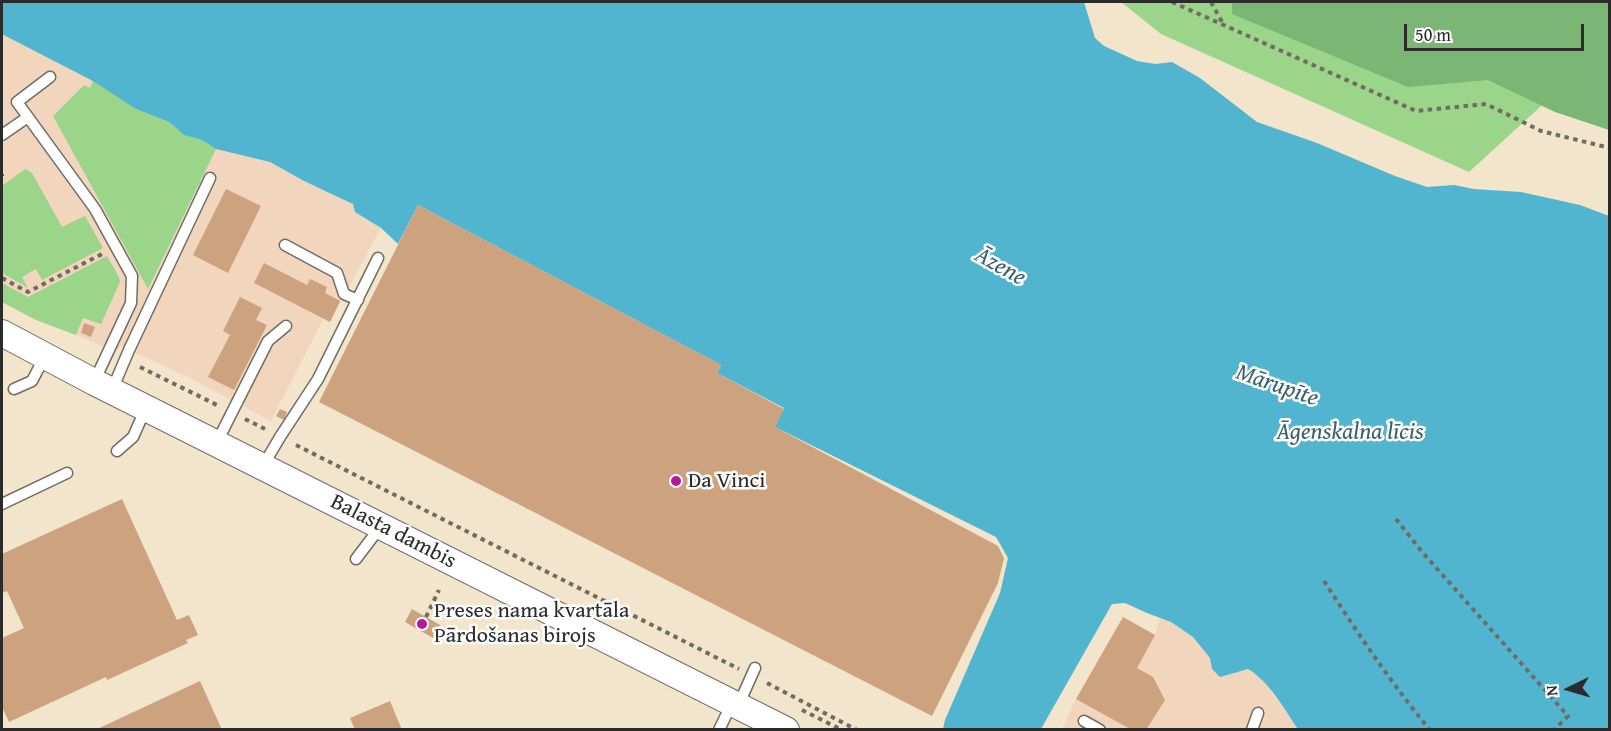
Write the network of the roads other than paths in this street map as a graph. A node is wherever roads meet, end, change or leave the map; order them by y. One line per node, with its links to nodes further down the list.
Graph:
1 (50, 77): 2 (lane)
2 (28, 117): 3 (lane); 11 (lane)
3 (2, 135)
4 (210, 178): 11 (lane)
5 (285, 245): 7 (lane)
6 (378, 258): 7 (lane)
7 (358, 300): 16 (lane)
8 (286, 326): 14 (lane)
9 (2, 333): 10 (street, Balasta dambis)
10 (46, 356): 11 (street, Balasta dambis); 12 (lane)
11 (103, 386): 13 (street, Balasta dambis)
12 (14, 389)
13 (146, 407): 14 (street, Balasta dambis); 15 (lane)
14 (217, 442): 16 (street, Balasta dambis)
15 (117, 451)
16 (263, 466): 19 (street, Balasta dambis)
17 (68, 472): 18 (lane)
18 (2, 504)
19 (382, 526): 20 (lane); 22 (street, Balasta dambis)
20 (356, 559)
21 (753, 672): 22 (lane)
22 (735, 705): 25 (lane); 26 (street, Balasta dambis)
23 (1258, 713): 28 (lane)
24 (1084, 721): 27 (lane)
25 (719, 729)
26 (786, 729)
27 (1100, 729)
28 (1252, 729)

